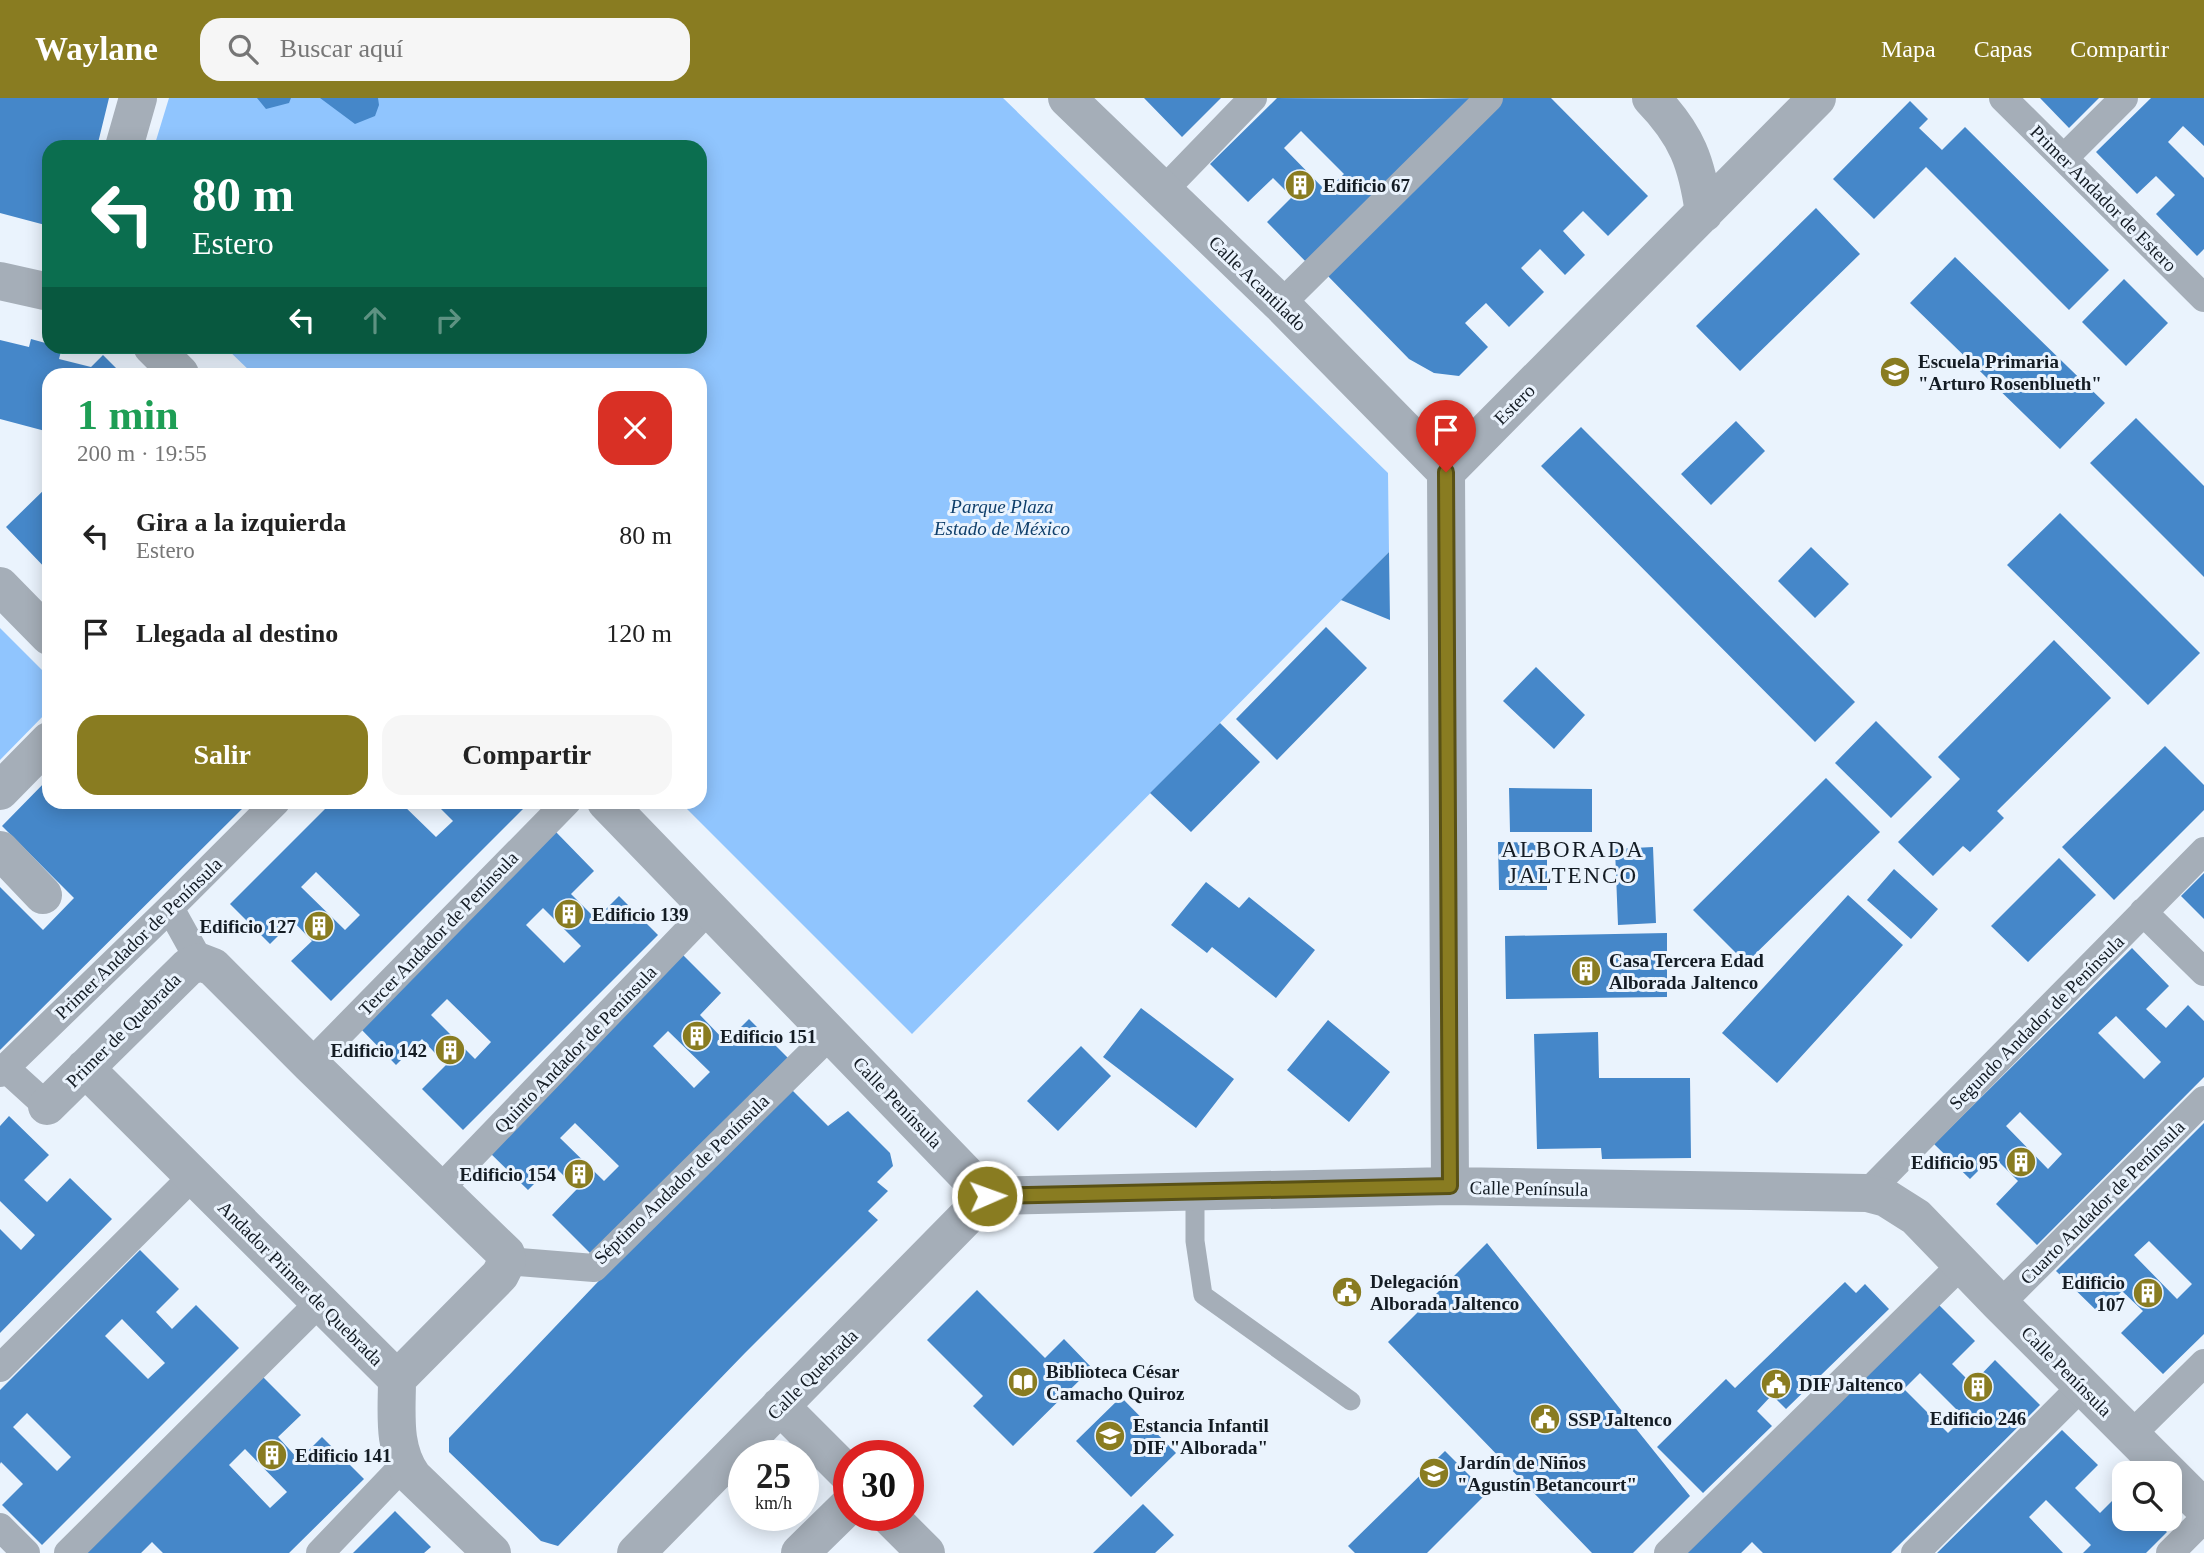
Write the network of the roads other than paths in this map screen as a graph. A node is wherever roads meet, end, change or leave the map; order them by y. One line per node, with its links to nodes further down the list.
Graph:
1 (138, 98): 9 (street)
2 (1067, 98): 11 (street, Calle Acantilado)
3 (1253, 98): 11 (street)
4 (1489, 98): 16 (street)
5 (1817, 98): 12 (street, Estero)
6 (2003, 98): 10 (street, Primer Andador de Estero)
7 (2124, 98): 10 (street)
8 (1662, 101): 12 (street)
9 (126, 140)
10 (2064, 158): 14 (street, Primer Andador de Estero)
11 (1163, 191): 16 (street, Calle Acantilado)
12 (1704, 213): 19 (street, Estero)
13 (0, 281): 15 (street)
14 (2200, 287)
15 (42, 290)
16 (1281, 304): 19 (street, Calle Acantilado)
17 (160, 354): 18 (street)
18 (174, 368)
19 (1446, 472): 42 (street)
20 (0, 586): 21 (street)
21 (42, 629)
22 (42, 748): 23 (street)
23 (0, 791)
24 (269, 809): 30 (street, Primer Andador de Península)
25 (560, 809): 36 (street, Tercer Andador de Península)
26 (613, 809): 31 (street, Calle Península)
27 (0, 850): 29 (street)
28 (2204, 851): 32 (street, Segundo Andador de Península)
29 (43, 895)
30 (170, 908): 33 (street, Primer de Quebrada); 38 (street, Primer Andador de Península)
31 (710, 908): 35 (street, Calle Península); 43 (street, Quinto Andador de Península)
32 (2143, 912): 34 (street); 45 (street, Segundo Andador de Península)
33 (200, 962): 36 (street); 37 (street, Primer de Quebrada)
34 (2204, 972)
35 (832, 1033): 46 (street, Calle Península); 47 (street, Séptimo Andador de Península)
36 (310, 1064): 43 (street)
37 (85, 1068): 40 (street, Primer de Quebrada); 41 (street, Andador Primer de Quebrada)
38 (3, 1070): 40 (street, Primer de Quebrada)
39 (2204, 1100): 50 (street, Cuarto Andador de Península)
40 (47, 1106)
41 (194, 1175): 49 (street, Andador Primer de Quebrada); 52 (street)
42 (1450, 1186): 44 (street, Calle Península); 45 (street, Calle Península)
43 (439, 1190): 47 (street)
44 (1195, 1190): 46 (street, Calle Península); 55 (lane)
45 (1867, 1193): 48 (street, Calle Península)
46 (987, 1196): 56 (street, Calle Quebrada)
47 (507, 1261): 53 (street)
48 (1962, 1264): 50 (street, Calle Península); 72 (street)
49 (321, 1301): 53 (street, Andador Primer de Quebrada); 67 (street)
50 (2000, 1304): 54 (street, Calle Península)
51 (2204, 1363): 57 (street)
52 (0, 1368)
53 (397, 1379): 59 (street, Andador Primer de Quebrada)
54 (2082, 1386): 57 (street, Calle Península); 73 (street)
55 (1351, 1401)
56 (780, 1406): 58 (street); 65 (street, Calle Quebrada)
57 (2131, 1435): 60 (street, Calle Península)
58 (833, 1459)
59 (404, 1465): 68 (street); 69 (street)
60 (2204, 1508)
61 (2204, 1519): 74 (street)
62 (833, 1521): 70 (street)
63 (0, 1527): 66 (street)
64 (904, 1531): 71 (street)
65 (651, 1548)
66 (26, 1553)
67 (68, 1553)
68 (320, 1553)
69 (492, 1553)
70 (800, 1553)
71 (926, 1553)
72 (1668, 1553)
73 (1915, 1553)
74 (2170, 1553)

